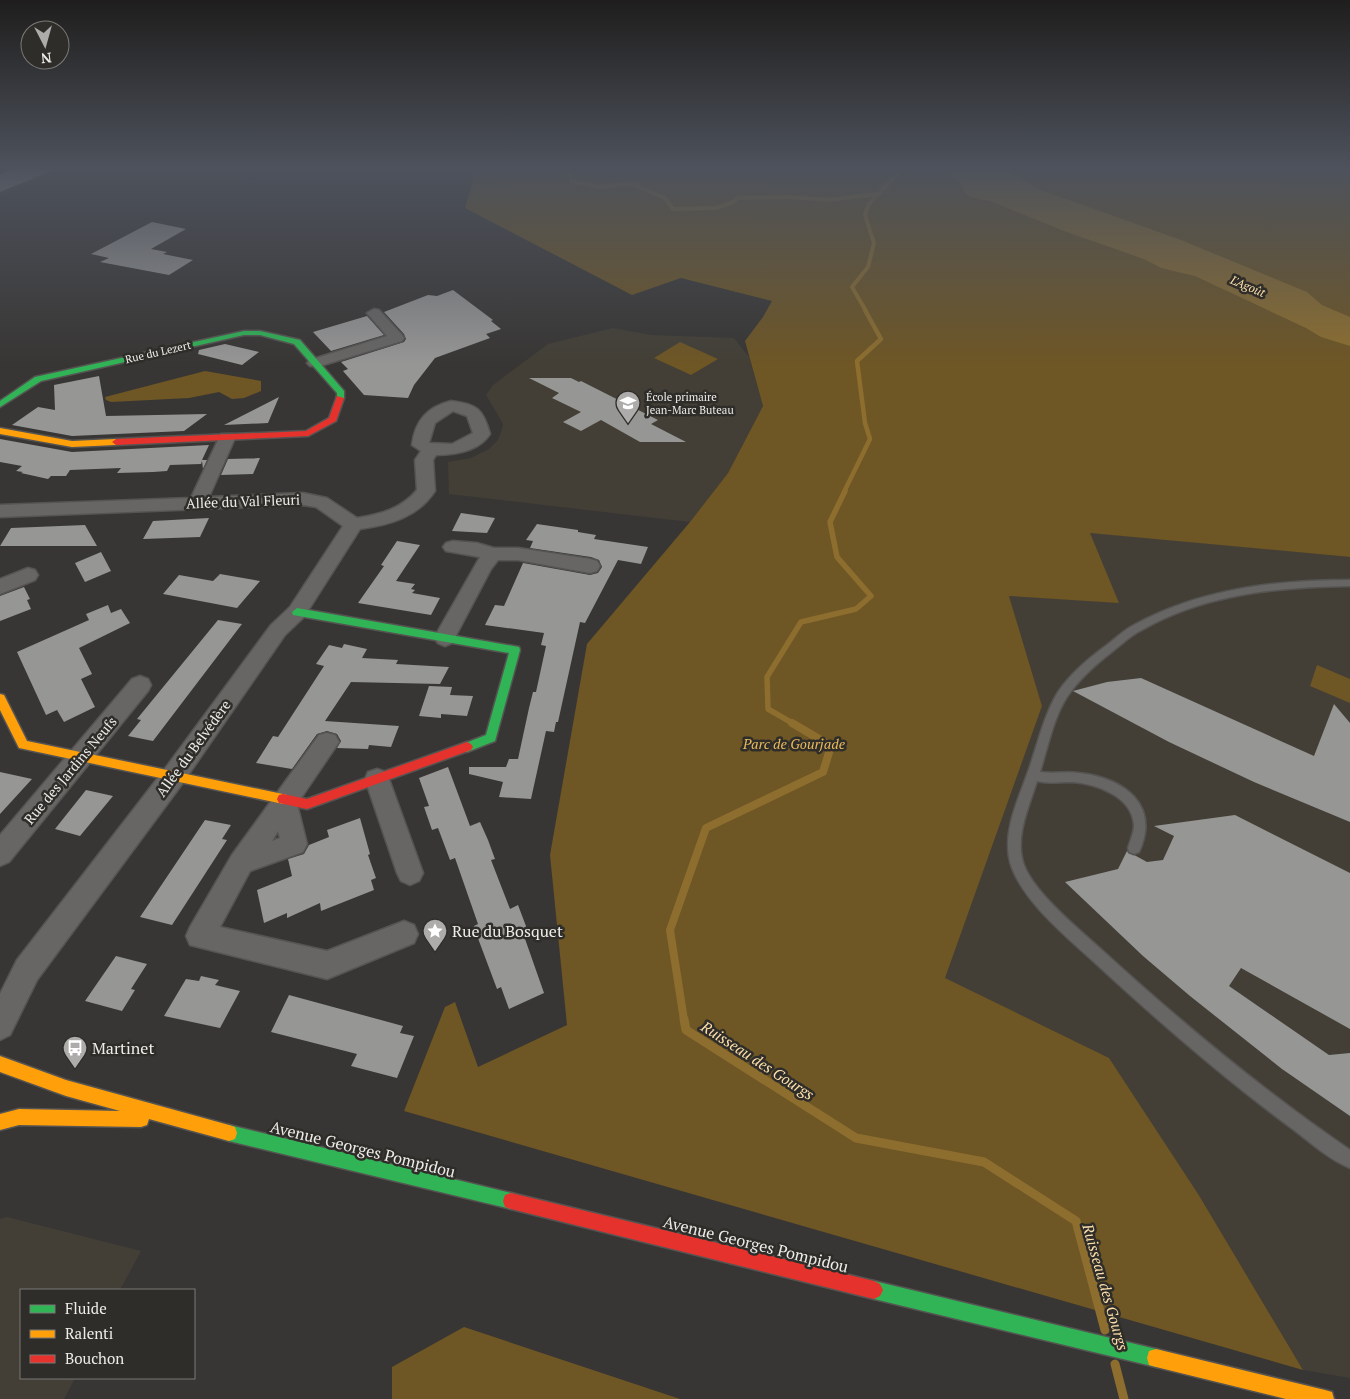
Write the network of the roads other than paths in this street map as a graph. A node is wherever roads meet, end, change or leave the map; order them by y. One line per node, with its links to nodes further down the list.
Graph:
1 (374, 313): 2 (street)
2 (316, 363): 3 (street, Rue du Lezert); 5 (street, Rue du Lezert)
3 (0, 405)
4 (0, 430): 5 (street, Rue du Lezert)
5 (227, 438): 7 (street)
6 (430, 450): 9 (street)
7 (198, 502): 8 (street, Allée du Val Fleuri); 9 (street, Allée du Val Fleuri)
8 (0, 511)
9 (354, 524): 16 (street, Allée du Belvédère)
10 (453, 547): 11 (street)
11 (493, 554): 12 (street); 17 (street)
12 (590, 566)
13 (28, 575): 15 (street)
14 (1350, 583): 22 (lane)
15 (0, 587)
16 (297, 612): 17 (street); 23 (street, Allée du Belvédère)
17 (445, 638): 24 (street)
18 (140, 685): 21 (street, Rue des Jardins Neufs)
19 (0, 698): 21 (street)
20 (327, 742): 25 (street)
21 (81, 758): 23 (street); 27 (street, Rue des Jardins Neufs)
22 (1034, 774): 26 (lane); 36 (lane)
23 (173, 777): 25 (street); 30 (street, Allée du Belvédère)
24 (377, 779): 25 (street); 28 (street)
25 (284, 801): 29 (street)
26 (1134, 848)
27 (0, 854)
28 (410, 873)
29 (404, 934)
30 (26, 970): 31 (street, Allée du Belvédère); 32 (street, Allée du Belvédère)
31 (0, 992)
32 (0, 1025)
33 (0, 1064): 34 (street, Avenue Georges Pompidou)
34 (180, 1121): 35 (street, Avenue Georges Pompidou); 37 (street, Avenue Georges Pompidou)
35 (0, 1122)
36 (1350, 1160)
37 (1325, 1399)

